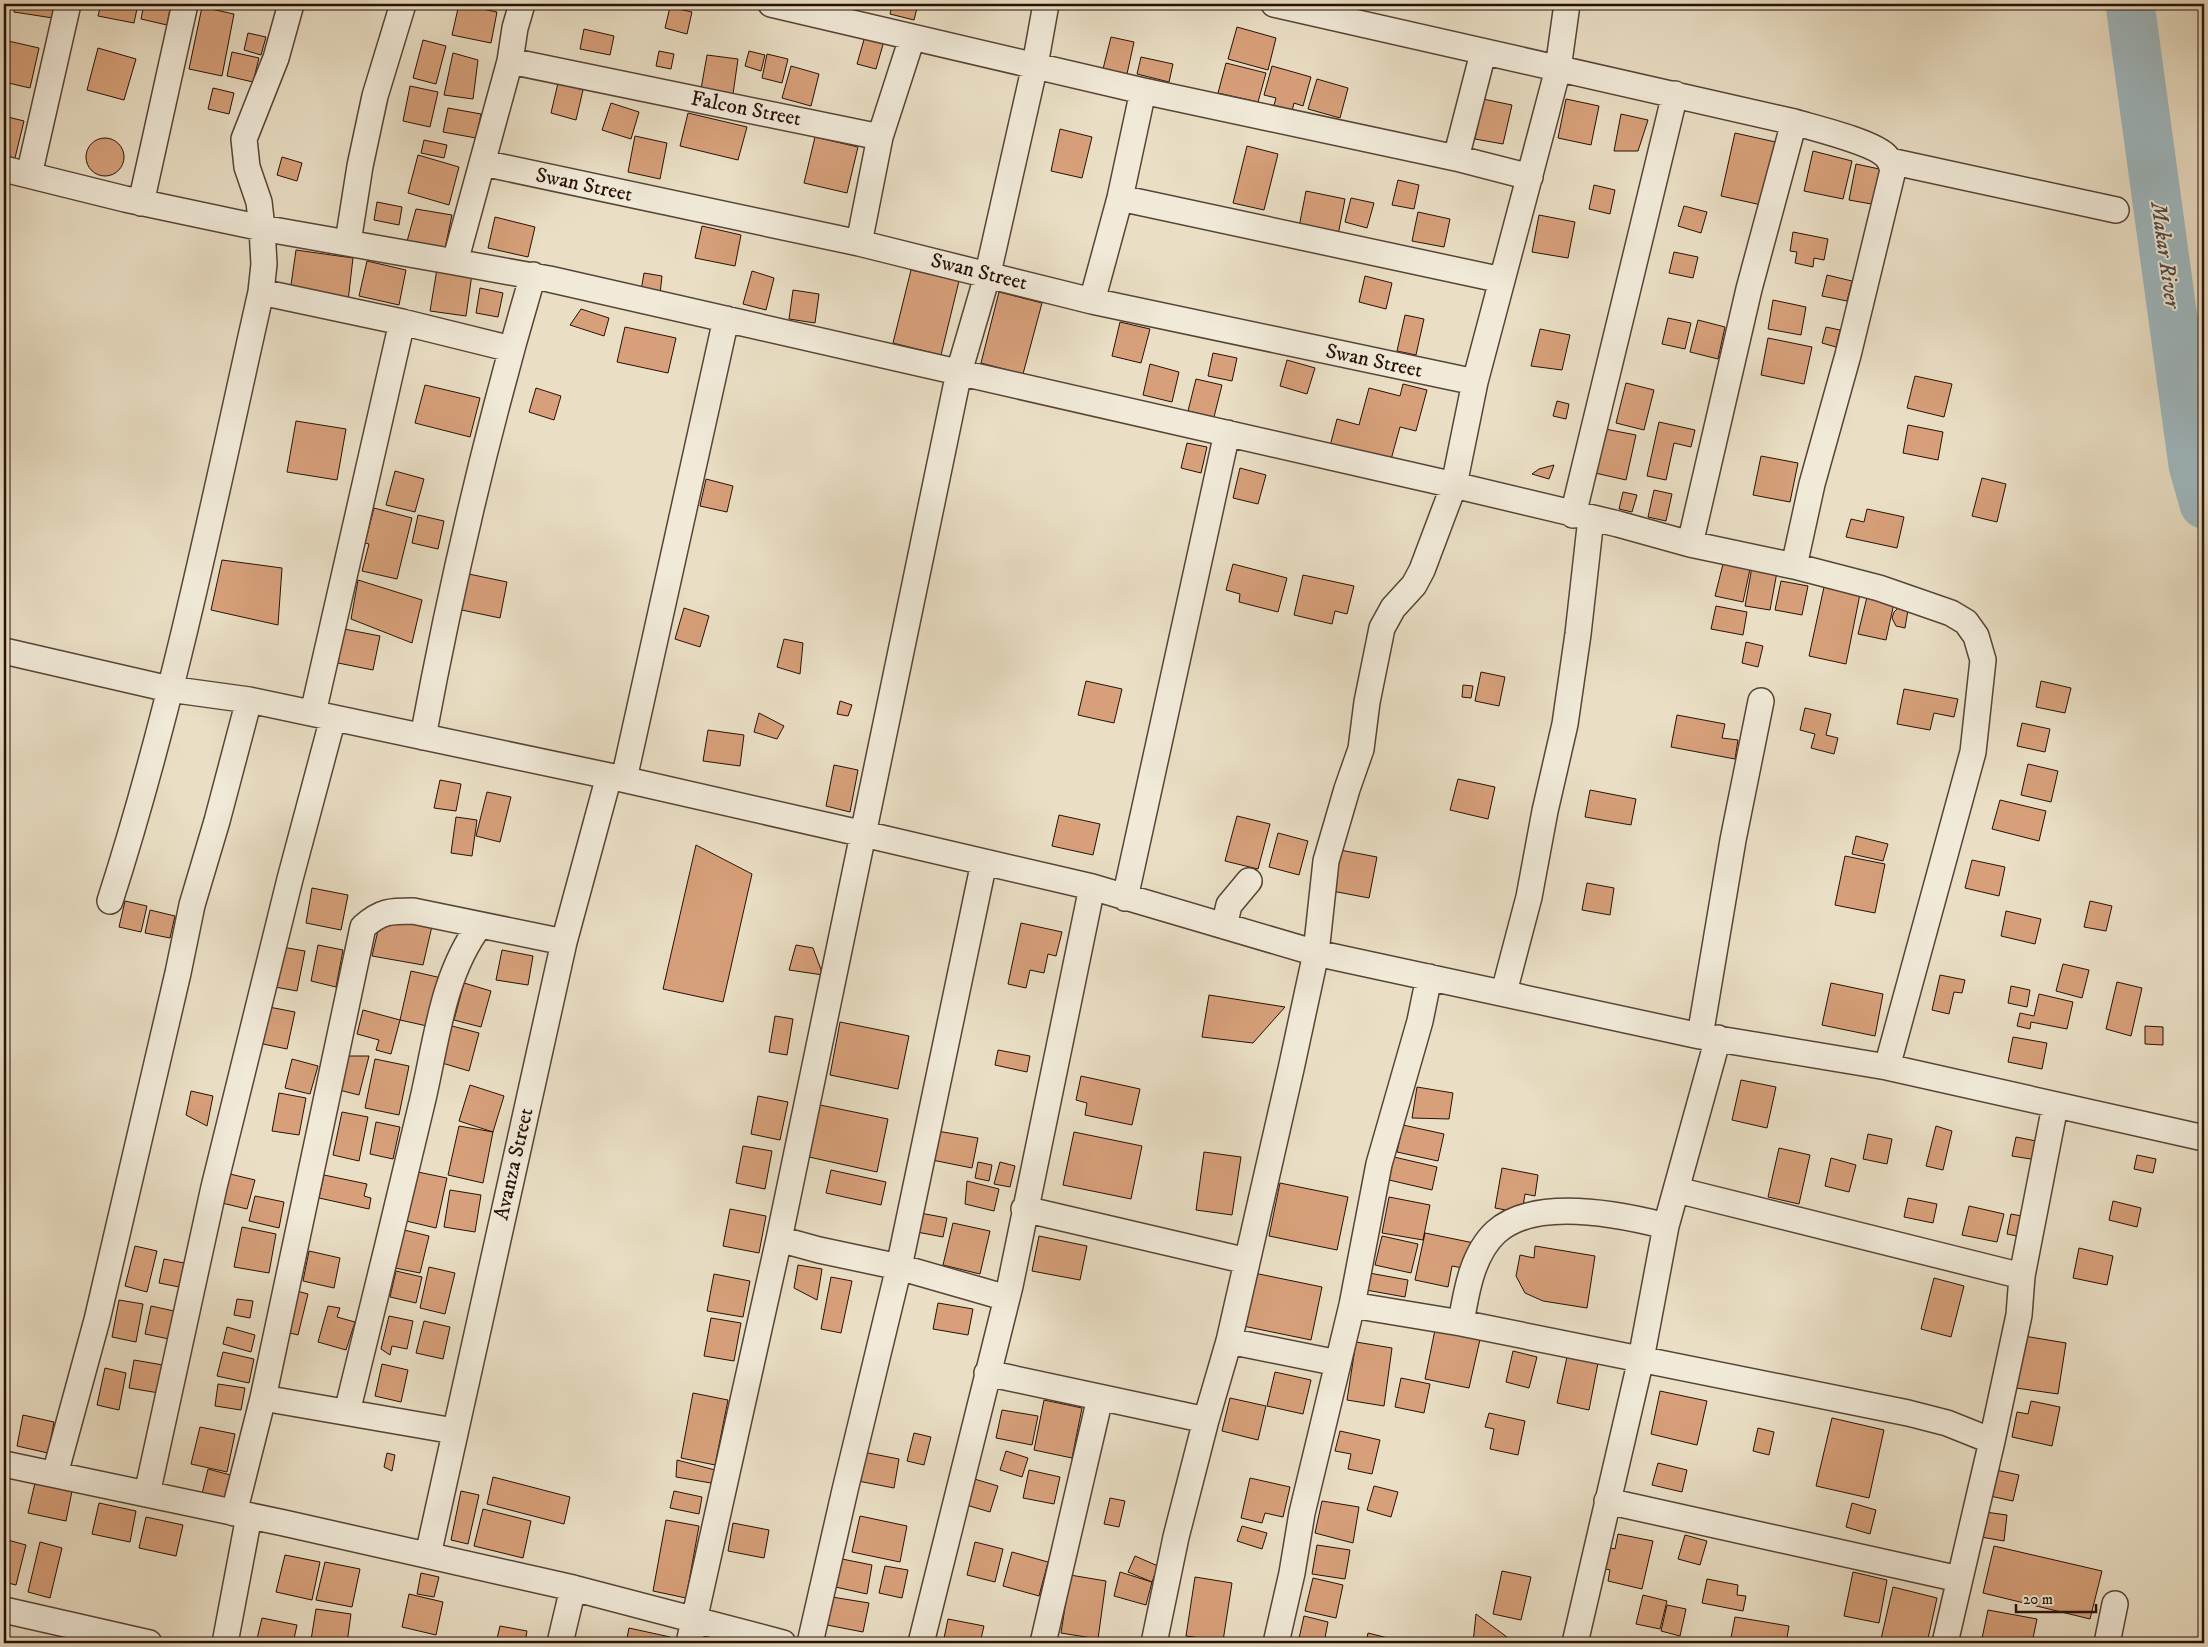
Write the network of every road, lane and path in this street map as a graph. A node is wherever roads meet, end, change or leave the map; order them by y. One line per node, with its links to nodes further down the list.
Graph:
1 (68, 4): 23 (street)
2 (185, 4): 26 (street)
3 (291, 4): 28 (street)
4 (403, 4): 29 (street)
5 (522, 4): 12 (street)
6 (771, 4): 10 (street)
7 (1046, 4): 13 (street)
8 (1274, 4): 11 (street)
9 (1567, 4): 14 (street)
10 (912, 38): 13 (street); 18 (street)
11 (1483, 53): 14 (street); 19 (street)
12 (510, 61): 18 (street, Falcon Street); 21 (street)
13 (1034, 65): 15 (street); 32 (street)
14 (1558, 70): 16 (street); 24 (street)
15 (1143, 91): 19 (street); 25 (street)
16 (1675, 94): 17 (street); 44 (street)
17 (1794, 122): 20 (street); 45 (street)
18 (880, 137): 30 (street)
19 (1456, 158): 24 (street)
20 (1890, 161): 27 (street); 46 (street)
21 (483, 164): 30 (street, Swan Street); 31 (street)
22 (4, 169): 23 (street)
23 (29, 175): 26 (street)
24 (1530, 178): 34 (street)
25 (1120, 198): 34 (street); 36 (street)
26 (142, 202): 28 (street)
27 (2116, 210)
28 (262, 228): 29 (street); 35 (street)
29 (348, 242): 31 (street)
30 (859, 243): 32 (street, Swan Street)
31 (455, 262): 33 (street)
32 (988, 273): 36 (street, Swan Street); 40 (street)
33 (533, 275): 37 (street); 39 (street)
34 (1502, 280): 41 (street)
35 (261, 292): 38 (street); 48 (street)
36 (1092, 301): 41 (street, Swan Street)
37 (726, 319): 40 (street); 53 (street, Avanza Street)
38 (402, 322): 39 (street); 51 (street)
39 (511, 349): 52 (street)
40 (958, 372): 42 (street); 54 (street)
41 (1475, 382): 43 (street)
42 (1227, 433): 43 (street); 58 (street)
43 (1454, 485): 44 (street); 63 (street)
44 (1582, 516): 45 (street); 65 (street)
45 (1690, 544): 46 (street)
46 (1794, 566): 67 (street)
47 (4, 651): 48 (street)
48 (169, 689): 49 (street); 59 (street)
49 (248, 700): 51 (street); 91 (street)
50 (1761, 701): 66 (street)
51 (323, 716): 52 (street); 92 (street)
52 (423, 737): 53 (street)
53 (617, 778): 54 (street); 62 (street, Avanza Street)
54 (864, 834): 55 (street); 73 (street)
55 (984, 862): 57 (street); 75 (street)
56 (1249, 881): 61 (street)
57 (1092, 887): 58 (street); 71 (street)
58 (1125, 898): 61 (street)
59 (110, 901)
60 (480, 925): 62 (street); 84 (street); 86 (street)
61 (1224, 926): 63 (street)
62 (564, 942): 88 (street, Avanza Street)
63 (1316, 953): 64 (street); 74 (street)
64 (1429, 977): 65 (street); 78 (street)
65 (1504, 992): 66 (street)
66 (1709, 1037): 67 (street); 70 (street)
67 (1887, 1067): 68 (street)
68 (2055, 1106): 69 (street); 76 (street)
69 (2204, 1138)
70 (1677, 1190): 72 (street); 76 (street)
71 (1024, 1209): 74 (street); 77 (street)
72 (1666, 1226): 79 (street); 81 (street)
73 (779, 1239): 75 (street); 100 (street)
74 (1247, 1261): 80 (street)
75 (899, 1268): 77 (street); 106 (street)
76 (2022, 1276): 89 (street)
77 (1007, 1298): 83 (street)
78 (1352, 1305): 79 (street); 82 (street)
79 (1461, 1323): 81 (street)
80 (1229, 1341): 82 (street); 87 (street)
81 (1641, 1359): 89 (street); 93 (street)
82 (1338, 1363): 110 (street)
83 (988, 1374): 85 (street); 107 (street)
84 (263, 1398): 86 (street); 94 (street)
85 (1100, 1398): 87 (street); 108 (street)
86 (347, 1412): 88 (street)
87 (1206, 1420): 109 (street)
88 (454, 1431): 95 (street, Avanza Street)
89 (1992, 1441): 96 (street)
90 (4, 1464): 91 (street)
91 (56, 1474): 92 (street)
92 (147, 1494): 94 (street)
93 (1607, 1501): 96 (street); 111 (street)
94 (242, 1514): 95 (street); 103 (street)
95 (428, 1555): 97 (street)
96 (1959, 1579): 112 (street)
97 (573, 1588): 100 (street); 104 (street)
98 (2115, 1604): 113 (street)
99 (4, 1610): 101 (street)
100 (692, 1632): 105 (street)
101 (87, 1636): 102 (street)
102 (149, 1643)
103 (225, 1643)
104 (560, 1643)
105 (783, 1643)
106 (810, 1643)
107 (921, 1643)
108 (1043, 1643)
109 (1154, 1643)
110 (1276, 1643)
111 (1576, 1643)
112 (1945, 1643)
113 (2107, 1643)

